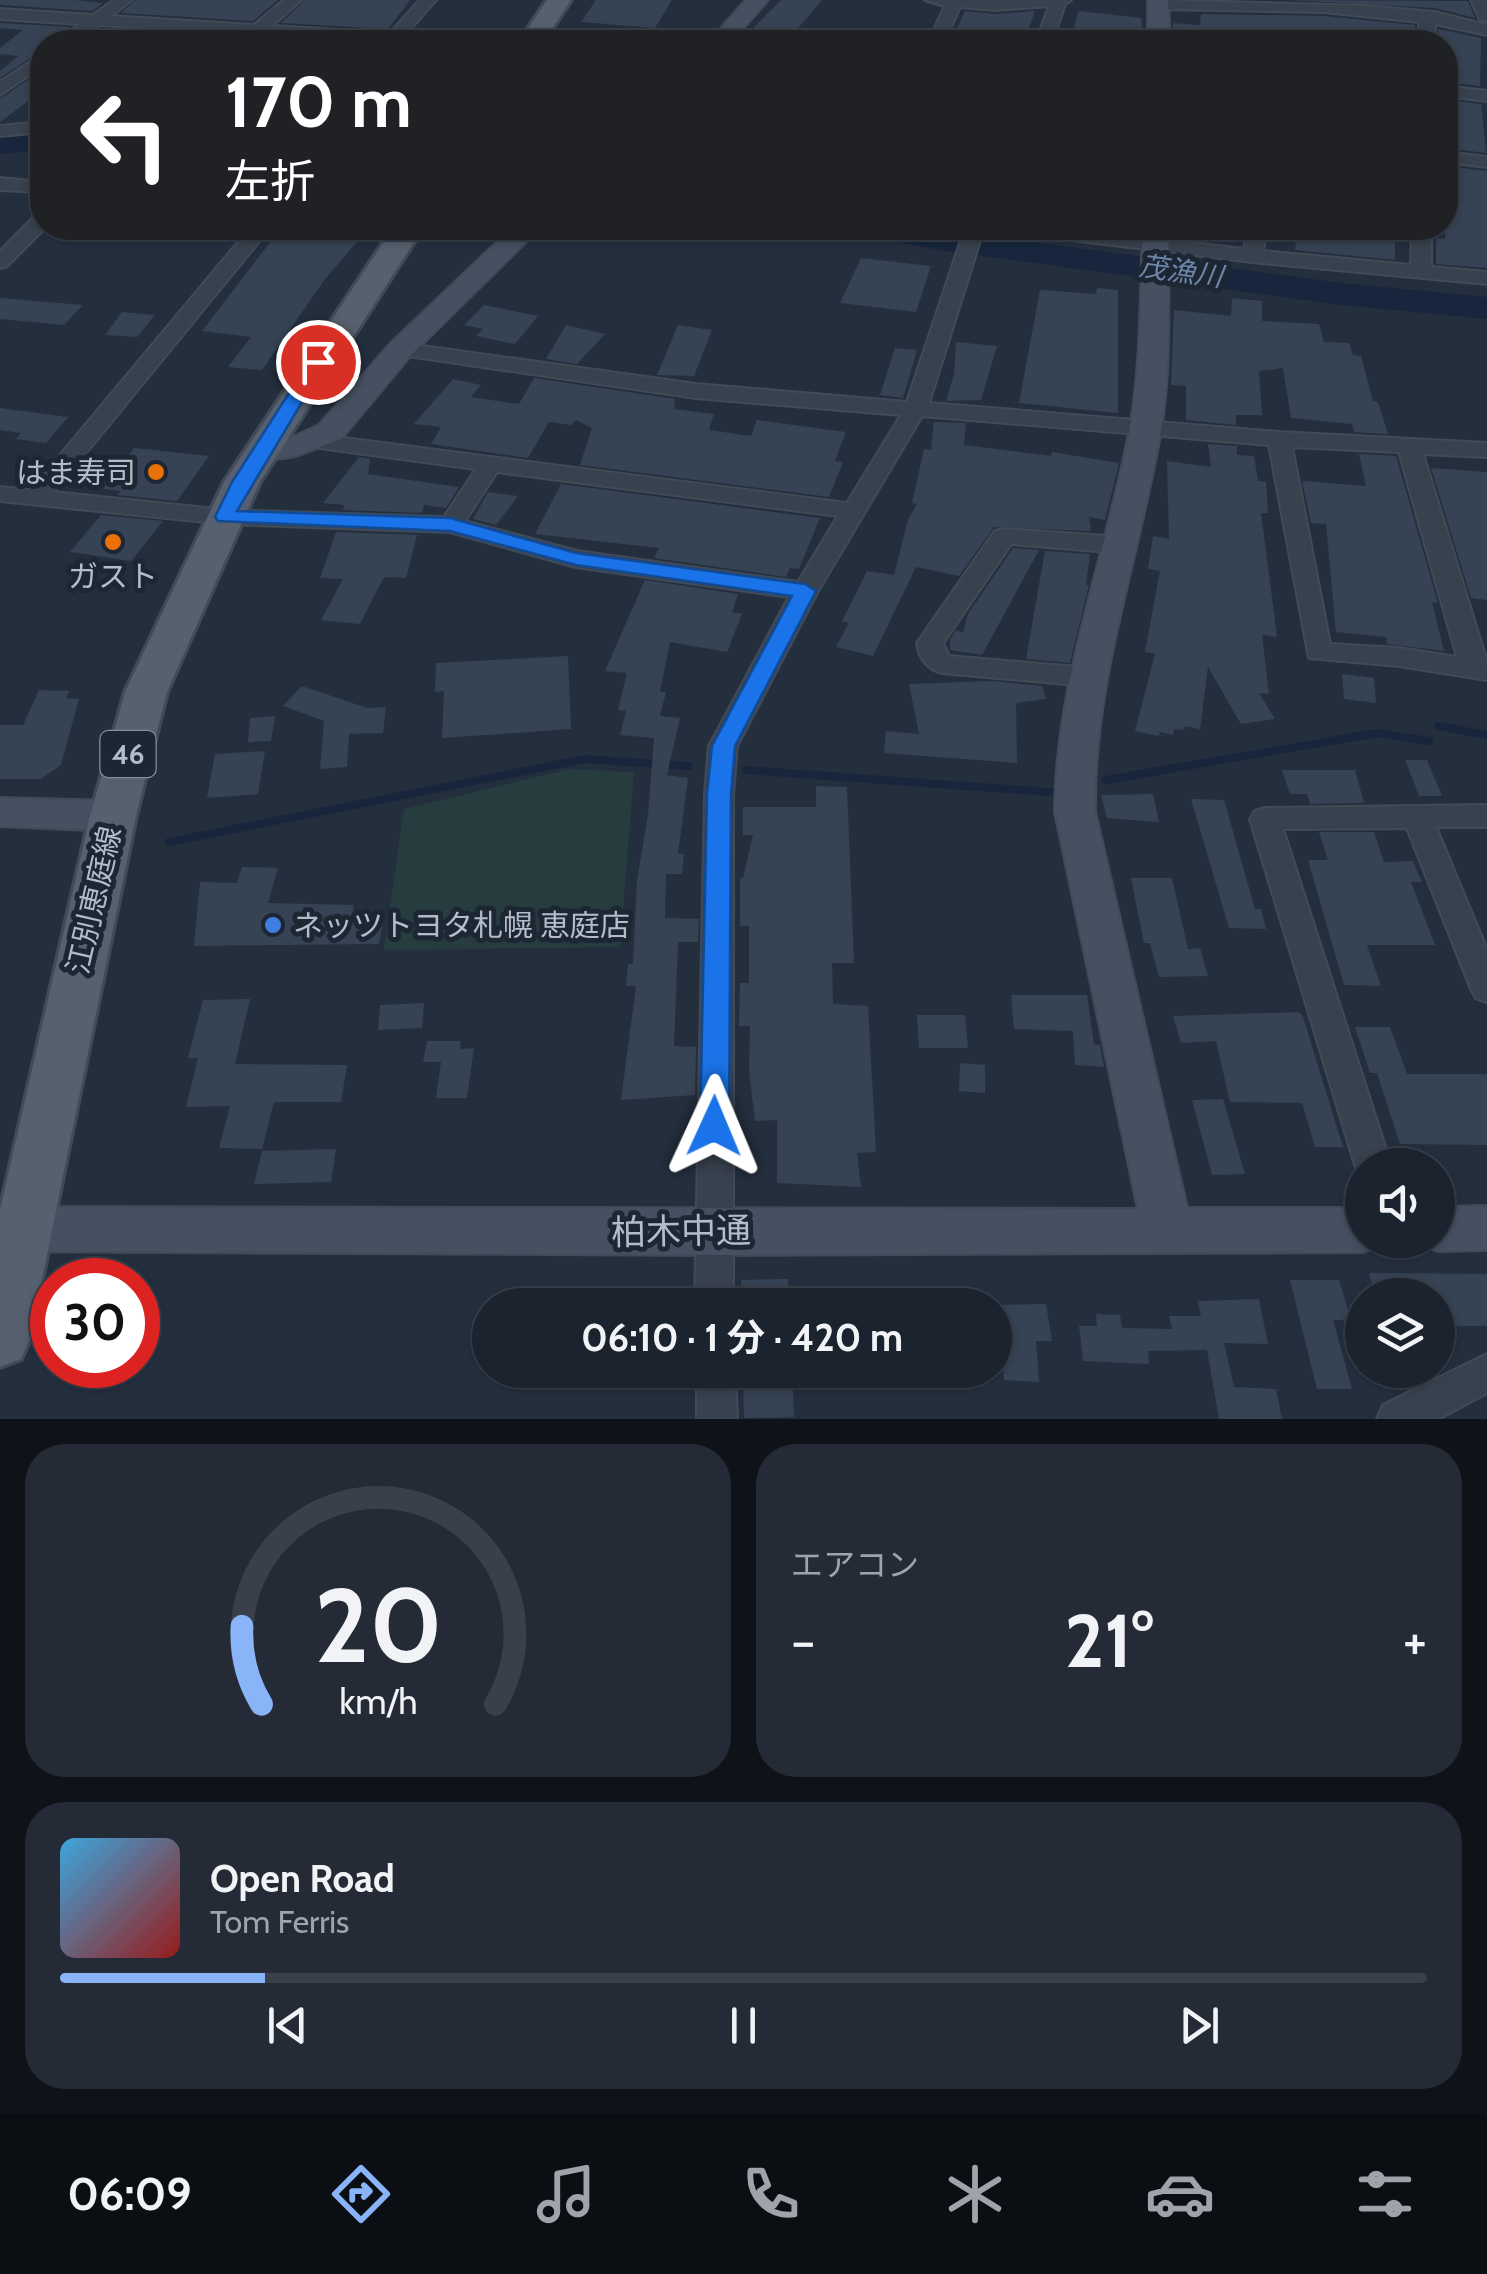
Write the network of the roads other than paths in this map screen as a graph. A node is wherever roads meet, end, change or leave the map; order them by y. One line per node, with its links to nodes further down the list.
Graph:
1 (124, 0): 15 (street)
2 (293, 0): 17 (street)
3 (428, 0): 18 (street)
4 (546, 0): 5 (street)
5 (559, 0): 19 (main road)
6 (758, 0): 20 (street)
7 (933, 0): 10 (street)
8 (1061, 0): 10 (street); 22 (street)
9 (1479, 0): 13 (street)
10 (954, 1): 21 (street)
11 (1158, 2): 14 (street); 23 (street)
12 (0, 14): 15 (street)
13 (1487, 17): 14 (street)
14 (1443, 19): 24 (street); 25 (street)
15 (98, 20): 16 (street); 17 (street)
16 (83, 30)
17 (258, 30)
18 (402, 30)
19 (539, 30)
20 (731, 30)
21 (941, 30)
22 (1049, 30)
23 (1159, 30)
24 (1427, 30)
25 (1487, 30)
26 (30, 68): 28 (street)
27 (0, 73): 28 (street)
28 (21, 74): 29 (street); 30 (street)
29 (30, 75)
30 (0, 90)
31 (1458, 93): 32 (street)
32 (1487, 96)
33 (30, 128): 34 (street)
34 (0, 131)
35 (1458, 159): 36 (street)
36 (1487, 162)
37 (0, 184): 38 (street)
38 (30, 186)
39 (30, 232): 49 (street)
40 (250, 240): 62 (street)
41 (400, 240): 59 (main road, 江別恵庭線 / 46)
42 (515, 240): 52 (street)
43 (971, 240): 53 (street)
44 (1088, 240): 47 (street)
45 (1255, 240): 48 (street)
46 (1421, 240): 50 (street)
47 (1155, 252): 48 (street); 54 (street)
48 (1252, 256): 50 (street)
49 (0, 262)
50 (1420, 272): 51 (street)
51 (1487, 278)
52 (401, 350): 53 (street); 56 (street)
53 (916, 408): 54 (street); 63 (street)
54 (1146, 428): 55 (street); 66 (street)
55 (1279, 439): 57 (street); 68 (street)
56 (313, 441): 59 (street); 60 (street)
57 (1410, 449): 58 (street); 68 (street)
58 (1487, 450)
59 (262, 452): 64 (main road, 江別恵庭線 / 46)
60 (490, 465): 63 (street); 65 (street)
61 (0, 494): 62 (street)
62 (38, 498): 64 (street)
63 (856, 511): 67 (street)
64 (225, 517): 65 (street); 71 (main road, 江別恵庭線 / 46)
65 (450, 524): 67 (street)
66 (1120, 545): 69 (street); 69 (street)
67 (805, 591): 81 (street)
68 (1481, 670)
69 (1089, 677): 79 (street)
70 (0, 812): 71 (street)
71 (113, 816): 77 (main road, 江別恵庭線 / 46)
72 (1487, 816): 73 (street)
73 (1417, 817): 74 (street); 75 (street)
74 (1487, 989)
75 (1368, 1148)
76 (1487, 1228): 78 (street)
77 (11, 1229): 81 (street, 柏木中通); 83 (main road, 江別恵庭線 / 46)
78 (1455, 1229)
79 (1166, 1230): 80 (street, 柏木中通); 81 (street, 柏木中通)
80 (1345, 1230)
81 (713, 1233): 82 (street)
82 (714, 1288)
83 (0, 1339)
84 (1487, 1373): 86 (street)
85 (716, 1388): 87 (street)
86 (1402, 1418)
87 (717, 1419)

